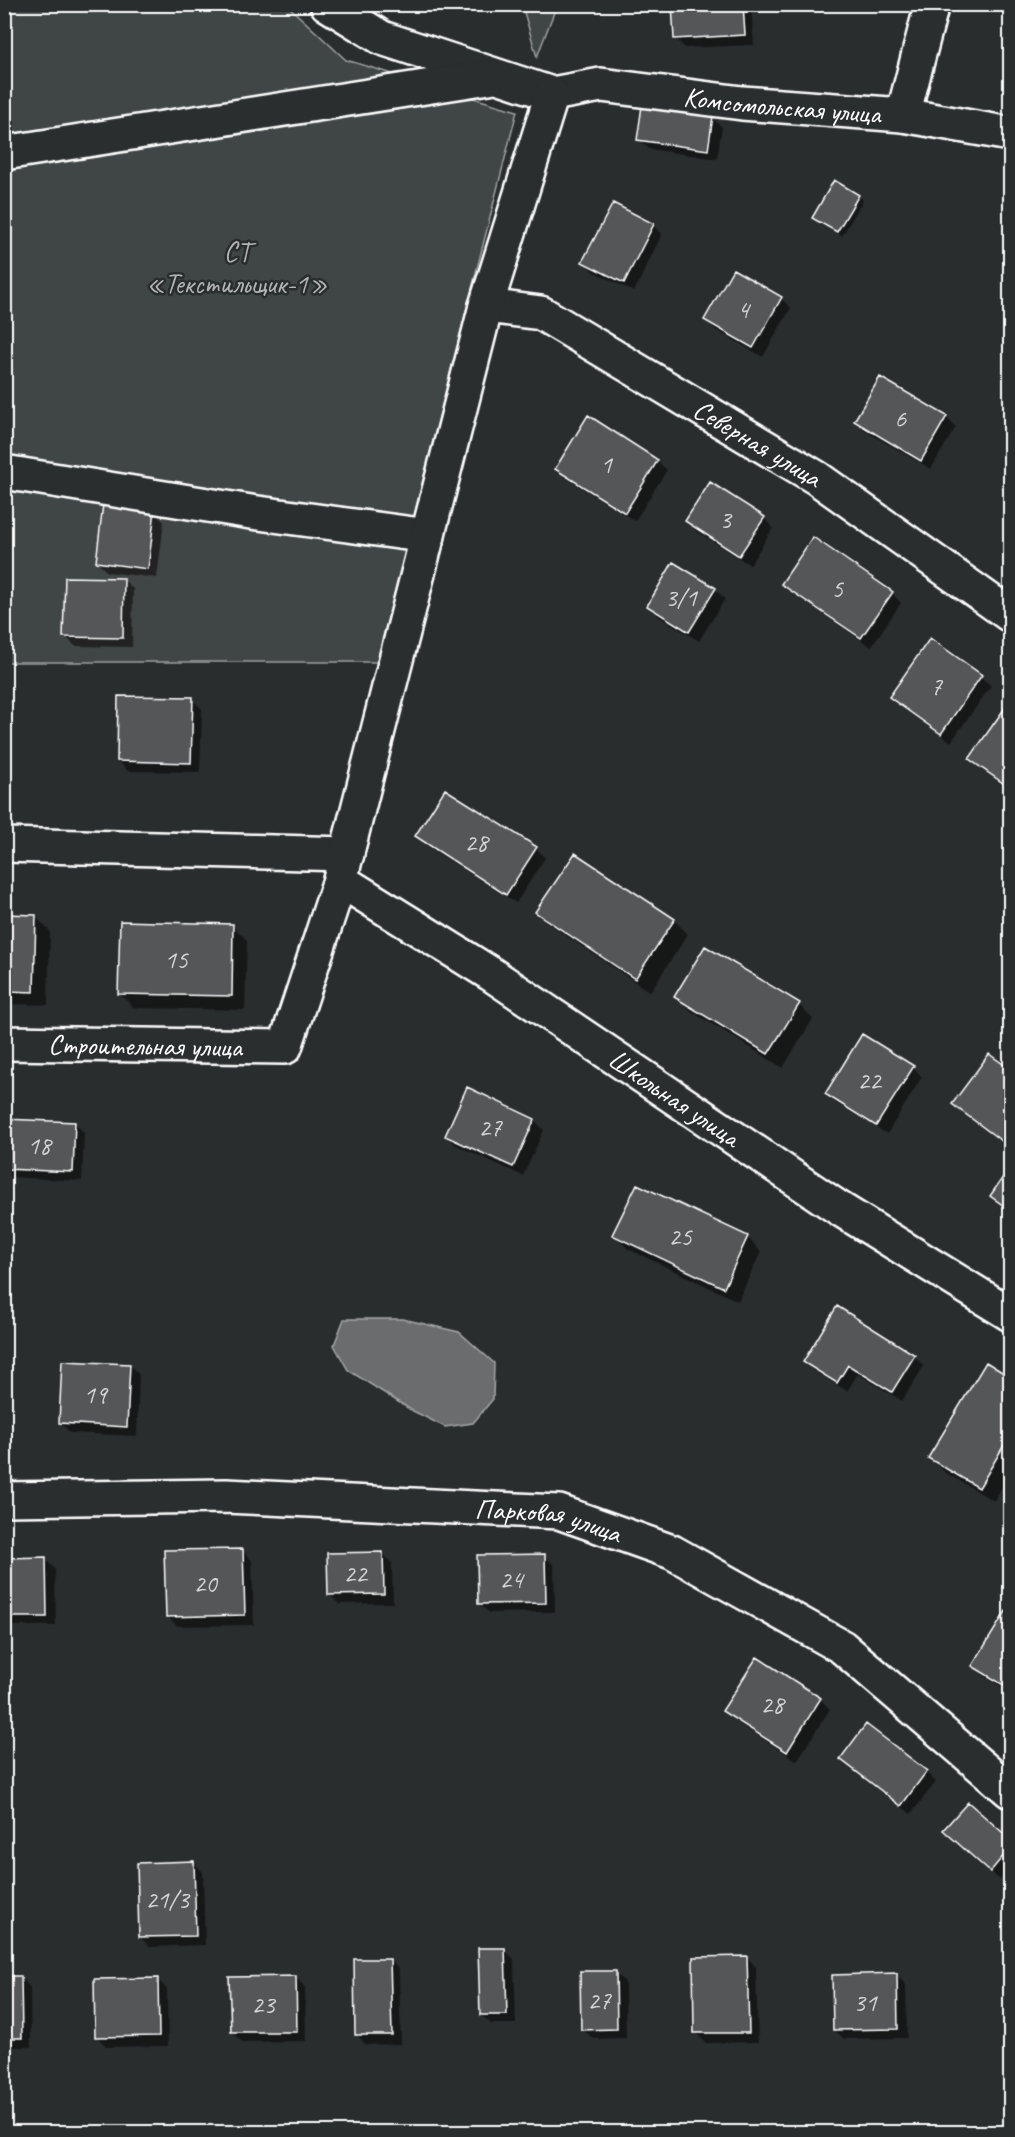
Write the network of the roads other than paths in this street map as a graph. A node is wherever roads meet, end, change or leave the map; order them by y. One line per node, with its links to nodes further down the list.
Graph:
1 (327, 4): 3 (street)
2 (932, 4): 5 (street)
3 (496, 76): 4 (street); 7 (street)
4 (552, 94): 5 (street, Комсомольская улица); 8 (street)
5 (903, 115): 6 (street, Комсомольская улица)
6 (1011, 134)
7 (4, 153)
8 (486, 306): 10 (street); 11 (street, Северная улица)
9 (4, 472): 10 (street)
10 (428, 536): 13 (street)
11 (1011, 615)
12 (4, 845): 13 (street)
13 (344, 867): 14 (street, Строительная улица); 15 (street, Школьная улица)
14 (4, 1043)
15 (1011, 1314)
16 (4, 1499): 17 (street, Парковая улица)
17 (1011, 1791)

